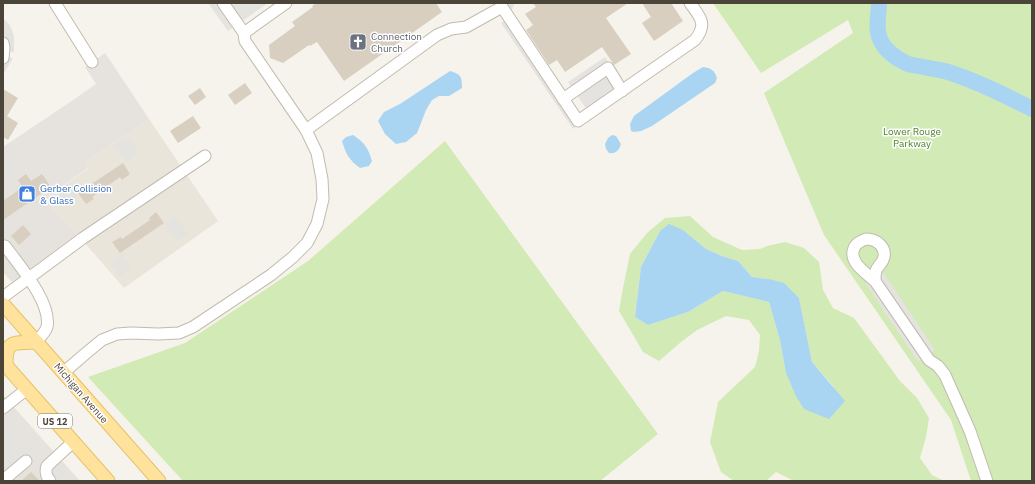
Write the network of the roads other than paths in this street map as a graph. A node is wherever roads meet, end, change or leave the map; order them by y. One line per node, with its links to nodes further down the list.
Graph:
1 (55, 3): 9 (street)
2 (223, 3): 6 (street)
3 (286, 3): 6 (street)
4 (690, 3): 10 (street)
5 (505, 5): 11 (street); 12 (street)
6 (244, 33): 12 (street)
7 (3, 43): 8 (street)
8 (3, 58)
9 (92, 62)
10 (622, 91): 11 (street); 11 (street)
11 (563, 99)
12 (306, 130): 21 (street)
13 (205, 156): 15 (street)
14 (3, 246): 15 (street)
15 (29, 278): 17 (street); 19 (street)
16 (875, 281): 30 (street)
17 (3, 297)
18 (3, 304): 19 (main road, Michigan Avenue)
19 (36, 342): 20 (main road); 21 (main road, Michigan Avenue)
20 (4, 363): 22 (main road, US 12)
21 (63, 373): 29 (main road, Michigan Avenue)
22 (27, 389): 23 (street); 24 (main road, US 12)
23 (3, 408)
24 (73, 442): 27 (street); 28 (main road, US 12)
25 (26, 461): 26 (street)
26 (7, 477)
27 (50, 481)
28 (108, 481)
29 (158, 481)
30 (987, 481)

